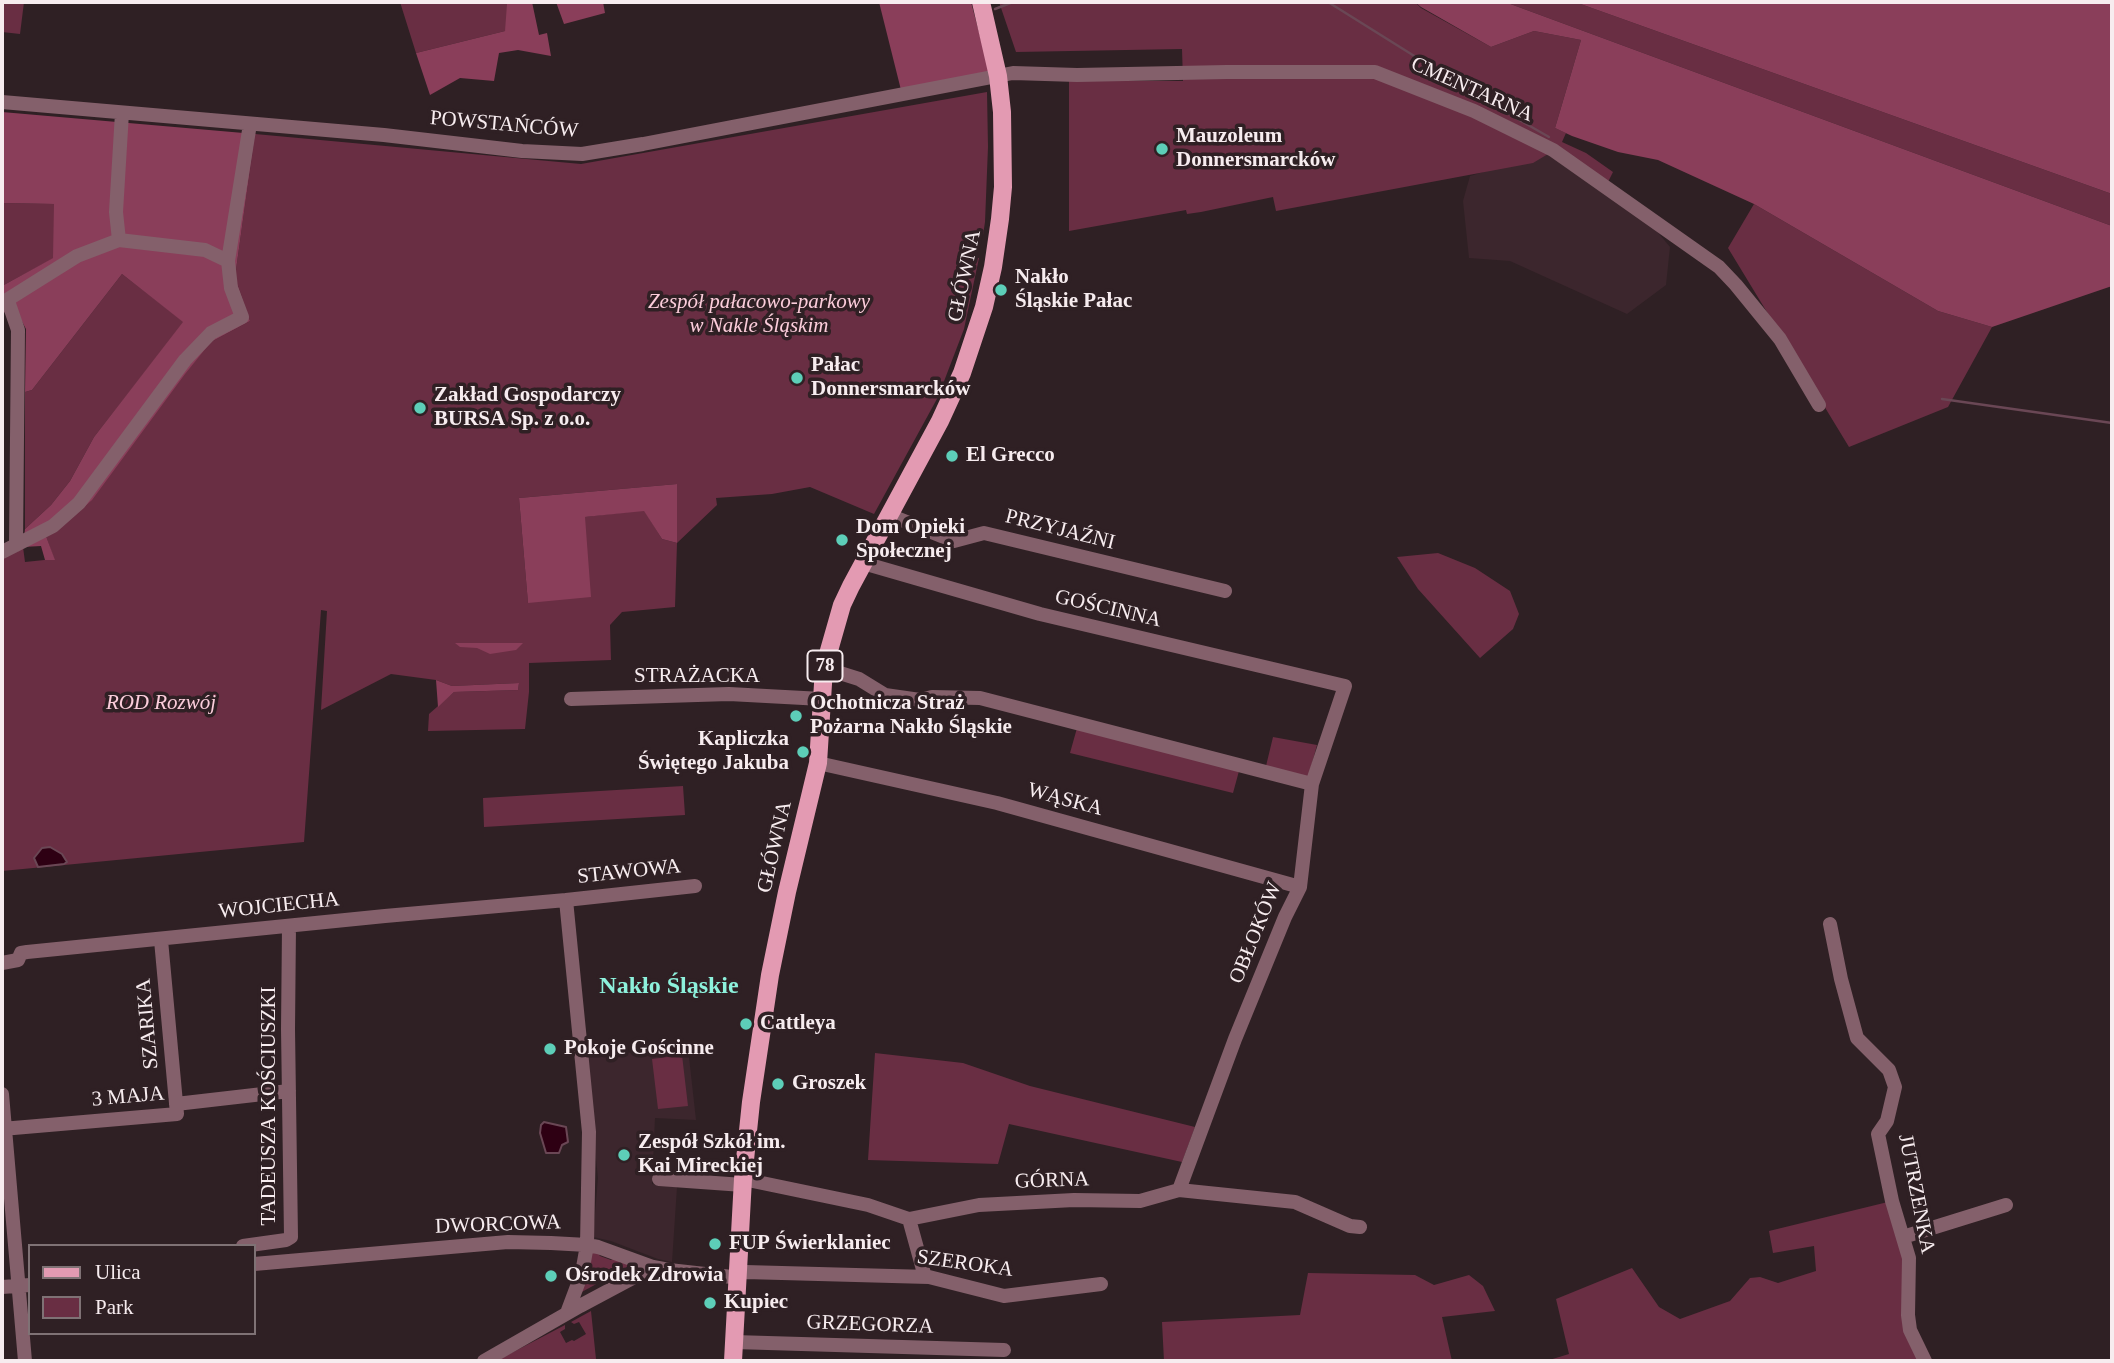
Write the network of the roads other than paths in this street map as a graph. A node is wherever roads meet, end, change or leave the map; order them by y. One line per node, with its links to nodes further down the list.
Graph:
1 (981, 2): 2 (main road, GŁÓWNA / 78)
2 (998, 76): 5 (street, POWSTAŃCÓW); 9 (street, CMENTARNA); 11 (main road, GŁÓWNA / 78)
3 (2, 102): 4 (street, POWSTAŃCÓW)
4 (122, 113): 5 (street, POWSTAŃCÓW); 6 (street)
5 (250, 124): 7 (street)
6 (119, 240): 7 (street); 8 (street)
7 (228, 261): 12 (street)
8 (5, 302): 10 (street)
9 (1819, 405)
10 (9, 419): 12 (street)
11 (889, 515): 14 (main road, GŁÓWNA / 78); 15 (street, PRZYJAŹNI)
12 (16, 545): 13 (street)
13 (2, 552)
14 (863, 563): 16 (main road, GŁÓWNA / 78); 17 (street, GOŚCINNA)
15 (1225, 591)
16 (824, 668): 19 (main road, GŁÓWNA / 78); 21 (street)
17 (1345, 686): 21 (street, OBŁOKÓW)
18 (571, 699): 19 (street, STRAŻACKA)
19 (822, 699): 20 (main road, GŁÓWNA / 78)
20 (818, 763): 23 (street, WĄSKA); 34 (main road, GŁÓWNA / 78)
21 (1312, 784): 23 (street, OBŁOKÓW)
22 (695, 886): 24 (street, STAWOWA)
23 (1300, 887): 35 (street, OBŁOKÓW)
24 (566, 901): 26 (street, WOJCIECHA); 41 (street)
25 (1830, 924): 39 (street, JUTRZENKA)
26 (289, 926): 27 (street, WOJCIECHA); 29 (street, TADEUSZA KOŚCIUSZKI)
27 (161, 940): 28 (street, WOJCIECHA); 31 (street, SZARIKA)
28 (2, 963)
29 (289, 1091): 31 (street, 3 MAJA); 40 (street, TADEUSZA KOŚCIUSZKI)
30 (2, 1094): 32 (street)
31 (176, 1104): 32 (street, 3 MAJA)
32 (3, 1129): 47 (street)
33 (659, 1179): 34 (street, GÓRNA)
34 (743, 1182): 37 (street, GÓRNA); 44 (main road, GŁÓWNA / 78)
35 (1180, 1189): 37 (street, GÓRNA); 38 (street, GÓRNA)
36 (2007, 1205): 39 (street)
37 (909, 1219): 45 (street)
38 (1360, 1227)
39 (1903, 1237): 55 (street, JUTRZENKA)
40 (256, 1244)
41 (587, 1245): 42 (street, DWORCOWA); 43 (street, DWORCOWA); 49 (street)
42 (256, 1264)
43 (653, 1267): 44 (street, DWORCOWA); 49 (street)
44 (738, 1273): 45 (street, SZEROKA); 50 (main road, GŁÓWNA / 78)
45 (925, 1277): 46 (street, SZEROKA)
46 (1101, 1284)
47 (24, 1285): 48 (street); 52 (street)
48 (2, 1287)
49 (567, 1313): 53 (street)
50 (734, 1342): 51 (street, GRZEGORZA); 54 (main road, GŁÓWNA / 78)
51 (1004, 1350)
52 (25, 1361)
53 (484, 1361)
54 (733, 1361)
55 (1926, 1361)

